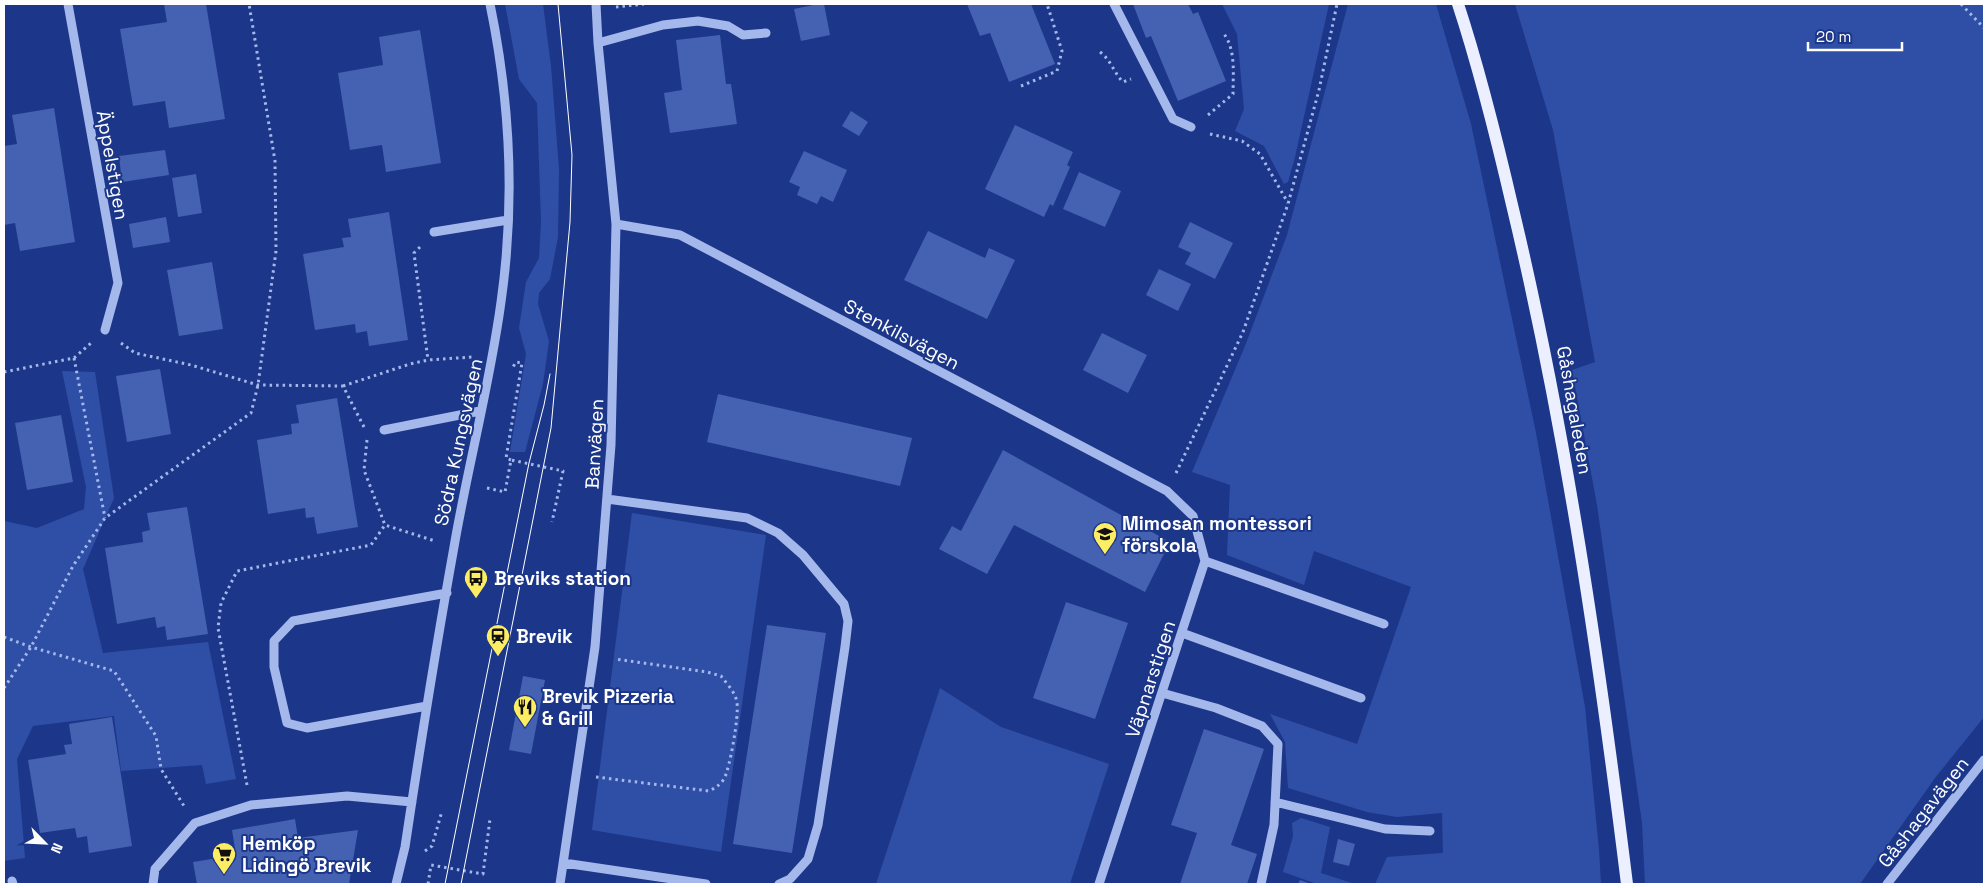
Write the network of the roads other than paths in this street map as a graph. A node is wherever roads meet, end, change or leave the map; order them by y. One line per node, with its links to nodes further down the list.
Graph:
1 (68, 4): 12 (street, Äppelstigen)
2 (490, 4): 9 (street, Södra Kungsvägen)
3 (1114, 4): 8 (street)
4 (1458, 4): 26 (main road, Gåshagaleden)
5 (596, 7): 7 (street, Banvägen)
6 (766, 33): 7 (street)
7 (598, 44): 10 (street, Banvägen)
8 (1191, 127)
9 (508, 220): 11 (street); 13 (street, Södra Kungsvägen)
10 (616, 224): 15 (street, Banvägen); 16 (street, Stenkilsvägen)
11 (434, 232)
12 (105, 330)
13 (480, 412): 14 (street); 17 (street, Södra Kungsvägen)
14 (384, 430)
15 (607, 499): 28 (street, Banvägen); 33 (street)
16 (1205, 561): 18 (street); 19 (street, Väpnarstigen)
17 (447, 593): 22 (street, Södra Kungsvägen); 22 (street)
18 (1384, 624)
19 (1182, 633): 20 (street, Väpnarstigen); 21 (street)
20 (1162, 693): 25 (street); 34 (street, Väpnarstigen)
21 (1361, 698)
22 (427, 706): 24 (street, Södra Kungsvägen)
23 (1984, 760): 38 (street, Gåshagavägen)
24 (412, 802): 29 (street); 30 (street, Södra Kungsvägen)
25 (1275, 802): 27 (street); 35 (street)
26 (1620, 830): 36 (main road, Gåshagaleden); 37 (main road, Gåshagaleden)
27 (1430, 831)
28 (564, 863): 31 (street, Banvägen); 32 (street)
29 (153, 884)
30 (396, 884)
31 (560, 884)
32 (706, 884)
33 (780, 884)
34 (1098, 884)
35 (1262, 884)
36 (1620, 884)
37 (1627, 884)
38 (1888, 884)

